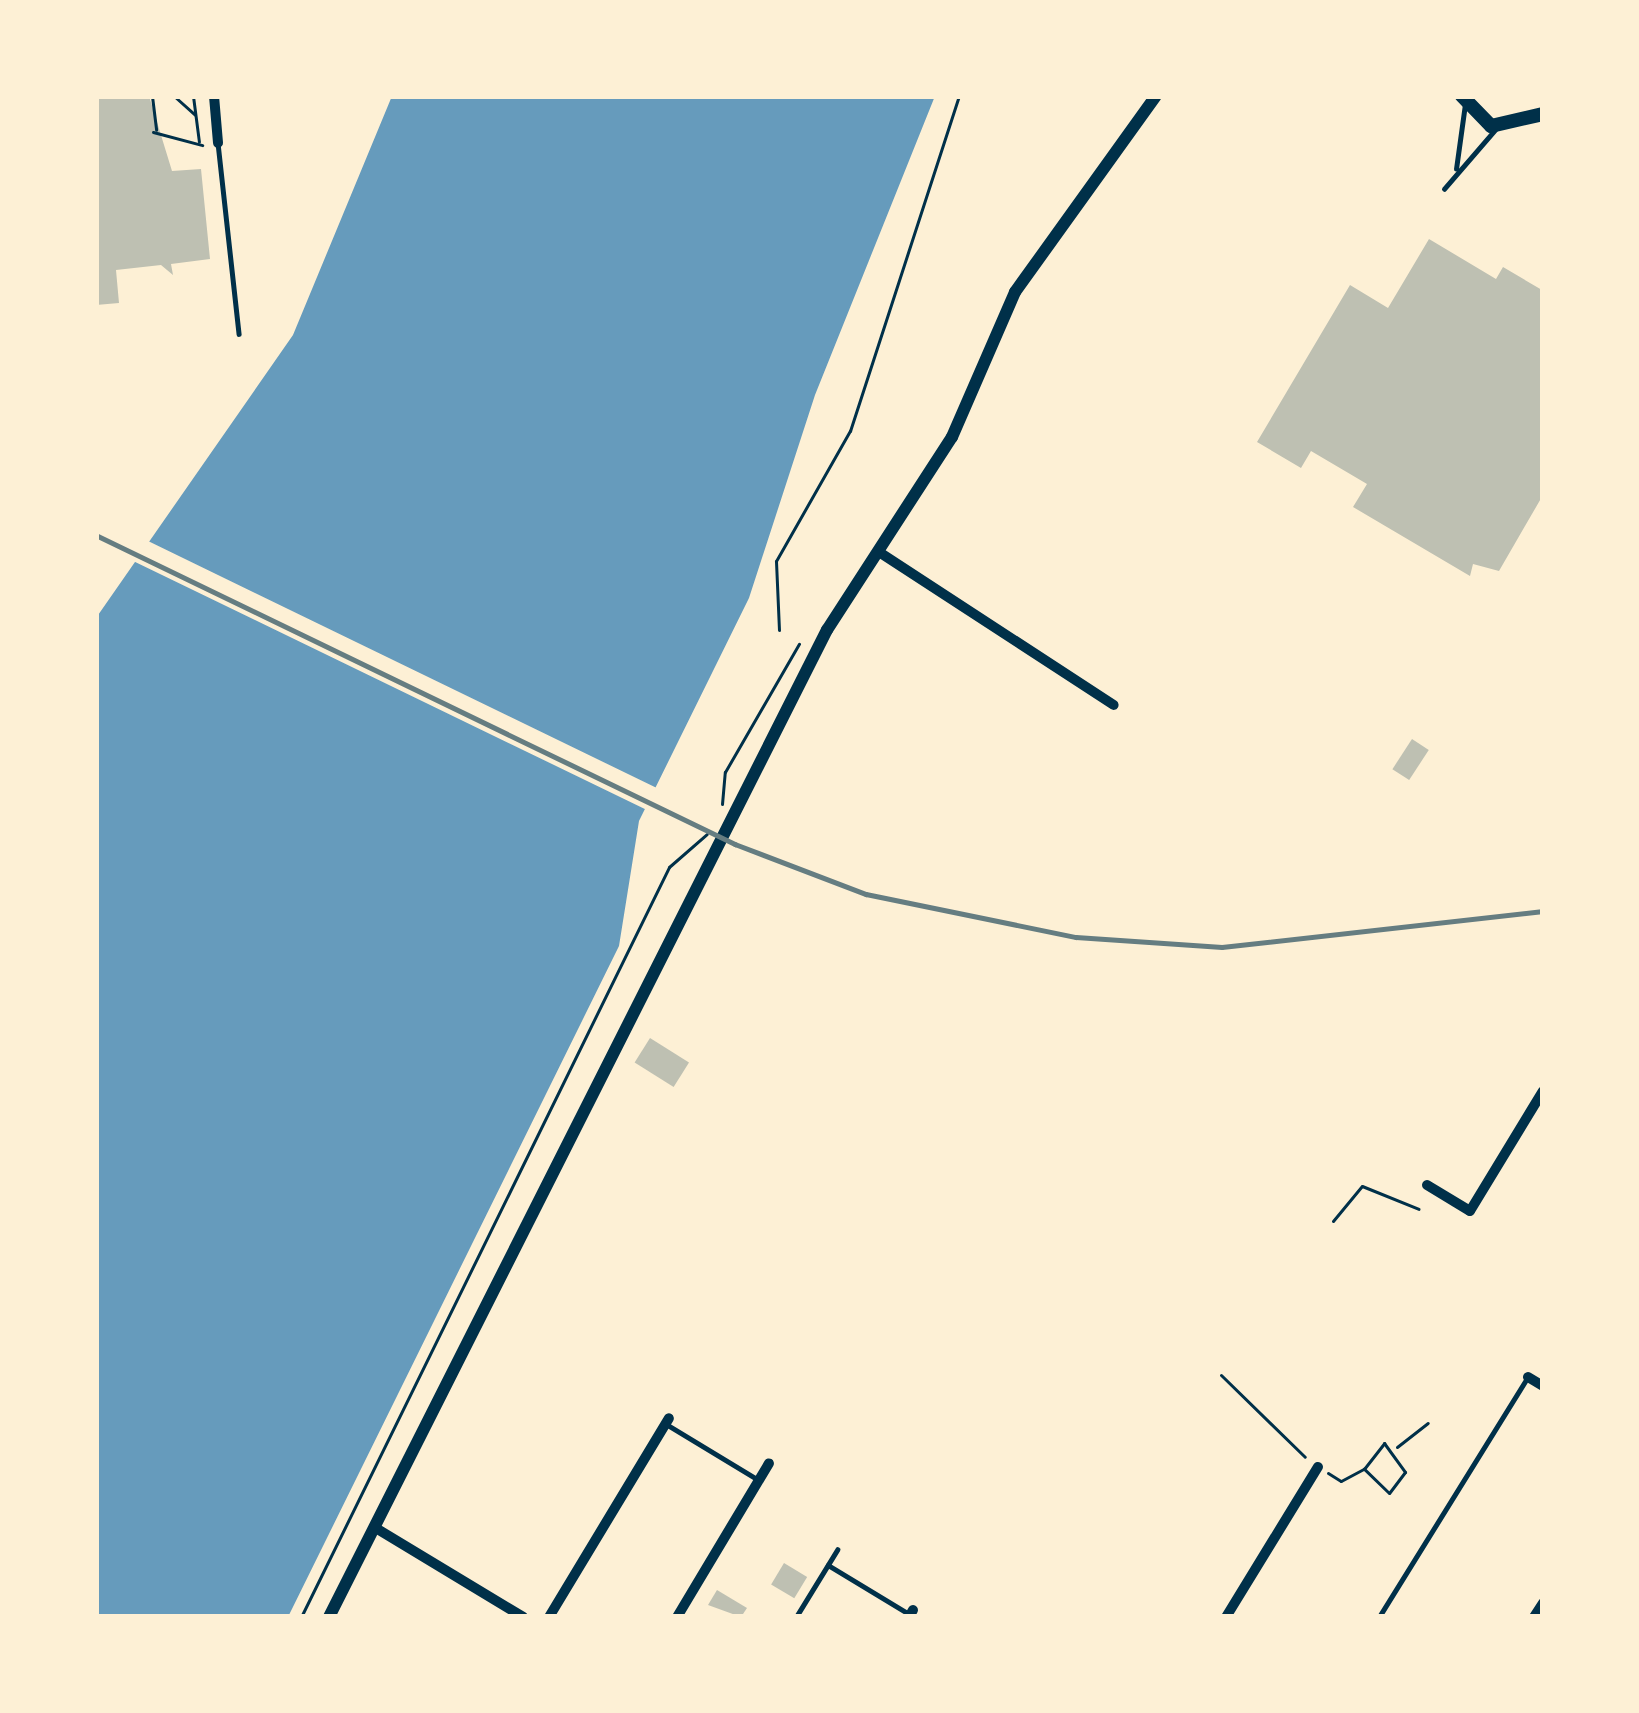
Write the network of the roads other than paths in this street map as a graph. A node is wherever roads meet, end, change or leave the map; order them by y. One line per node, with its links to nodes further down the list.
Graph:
1 (214, 96): 7 (street)
2 (1156, 96): 11 (street)
3 (1464, 100): 5 (main road); 8 (lane)
4 (1543, 114): 5 (main road)
5 (1506, 128): 6 (main road); 8 (lane)
6 (1543, 133)
7 (214, 144): 10 (lane)
8 (1454, 174): 9 (lane)
9 (1444, 189)
10 (239, 334)
11 (879, 552): 12 (street); 21 (street)
12 (1114, 704)
13 (1543, 1091): 14 (street)
14 (1427, 1185)
15 (1528, 1377): 16 (street); 32 (lane)
16 (1543, 1386)
17 (668, 1421): 20 (lane); 28 (street)
18 (769, 1463): 20 (street)
19 (1318, 1467): 31 (street)
20 (759, 1480): 29 (street)
21 (374, 1527): 26 (street); 27 (street)
22 (837, 1550): 23 (lane)
23 (828, 1564): 25 (lane); 30 (lane)
24 (1543, 1603): 33 (street)
25 (911, 1614)
26 (329, 1617)
27 (523, 1617)
28 (549, 1617)
29 (677, 1617)
30 (796, 1617)
31 (1226, 1617)
32 (1379, 1617)
33 (1534, 1617)

